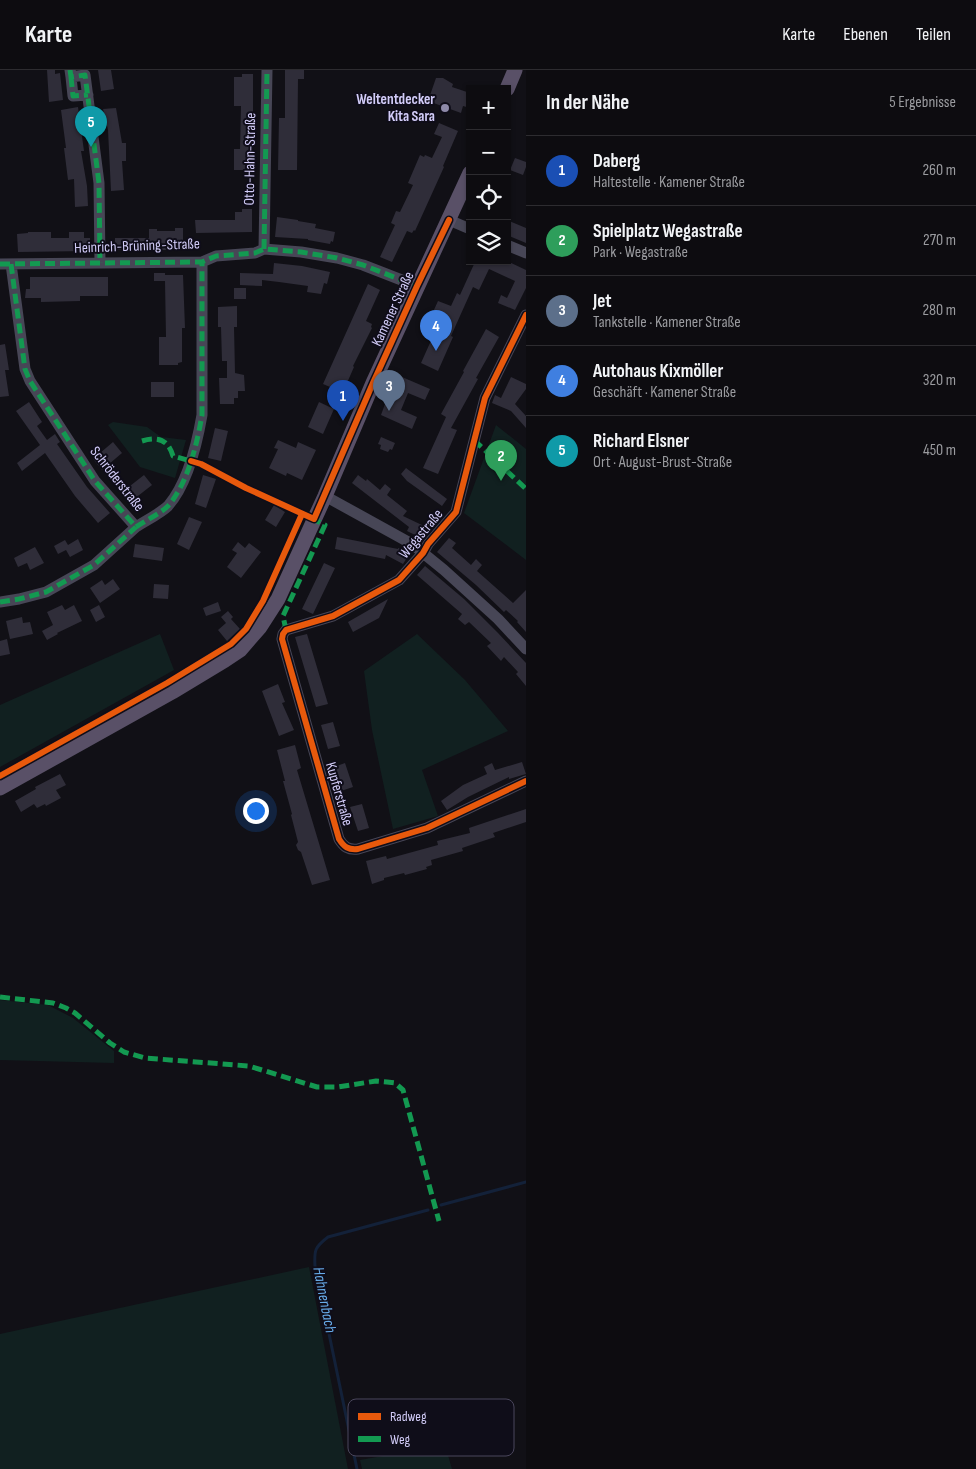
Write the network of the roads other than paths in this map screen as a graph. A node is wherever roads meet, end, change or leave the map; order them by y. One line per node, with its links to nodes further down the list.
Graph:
1 (267, 70): 9 (street, Otto-Hahn-Straße)
2 (515, 70): 4 (main road)
3 (70, 74): 12 (street)
4 (509, 85)
5 (469, 175): 6 (main road, Kamener Straße)
6 (449, 220): 7 (street); 14 (main road, Kamener Straße)
7 (466, 227)
8 (511, 247): 10 (street)
9 (264, 249): 11 (street, Heinrich-Brüning-Straße); 14 (street, Heinrich-Brüning-Straße)
10 (526, 254)
11 (202, 262): 12 (street, Heinrich-Brüning-Straße); 17 (street, Schröderstraße)
12 (100, 263): 13 (street, Heinrich-Brüning-Straße)
13 (6, 264): 17 (street, Schröderstraße)
14 (417, 286): 16 (main road, Kamener Straße)
15 (526, 315): 18 (street, Wegastraße)
16 (325, 496): 18 (street); 23 (main road, Kamener Straße)
17 (136, 527): 19 (street)
18 (423, 553): 20 (street, Wegastraße); 21 (street)
19 (0, 602)
20 (282, 644): 22 (street, Kupferstraße)
21 (526, 649)
22 (526, 781)
23 (0, 788)

